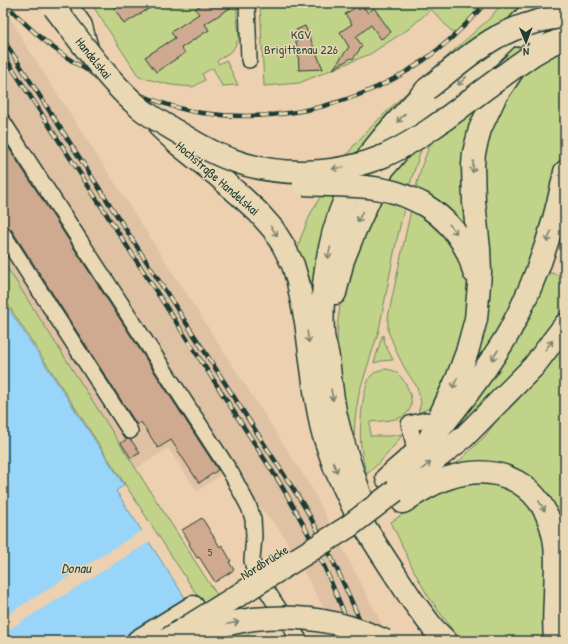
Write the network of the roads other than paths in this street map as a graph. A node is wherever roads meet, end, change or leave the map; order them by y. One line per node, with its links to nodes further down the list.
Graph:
1 (51, 3): 12 (highway, Handelskai, bridge)
2 (69, 3): 11 (street, Handelskai)
3 (247, 3): 9 (street)
4 (538, 3): 7 (highway)
5 (557, 3): 7 (street)
6 (565, 16): 19 (highway, one-way to 19, bridge)
7 (522, 27): 10 (street); 19 (highway, one-way to 19)
8 (565, 38): 10 (highway)
9 (249, 60)
10 (508, 62): 12 (highway, one-way to 12, bridge); 17 (highway, one-way to 17)
11 (96, 71)
12 (141, 109): 14 (highway, Hochstraße Handelskai, bridge)
13 (3, 122): 27 (street)
14 (194, 157): 17 (highway, one-way to 17, bridge); 25 (highway, Hochstraße Handelskai, one-way to 25)
15 (565, 172): 22 (highway, one-way to 22)
16 (3, 234): 21 (street)
17 (478, 293): 22 (highway, one-way to 22)
18 (565, 325): 23 (highway, one-way to 18)
19 (328, 356): 25 (highway, one-way to 25)
20 (426, 420): 22 (street)
21 (130, 431)
22 (421, 448): 23 (highway)
23 (395, 490): 24 (highway, Nordbrücke, bridge); 26 (highway, Nordbrücke); 29 (highway, one-way to 29)
24 (166, 640): 28 (highway, one-way to 28, bridge)
25 (438, 640)
26 (138, 641)
27 (300, 641)
28 (385, 641)
29 (554, 641)

